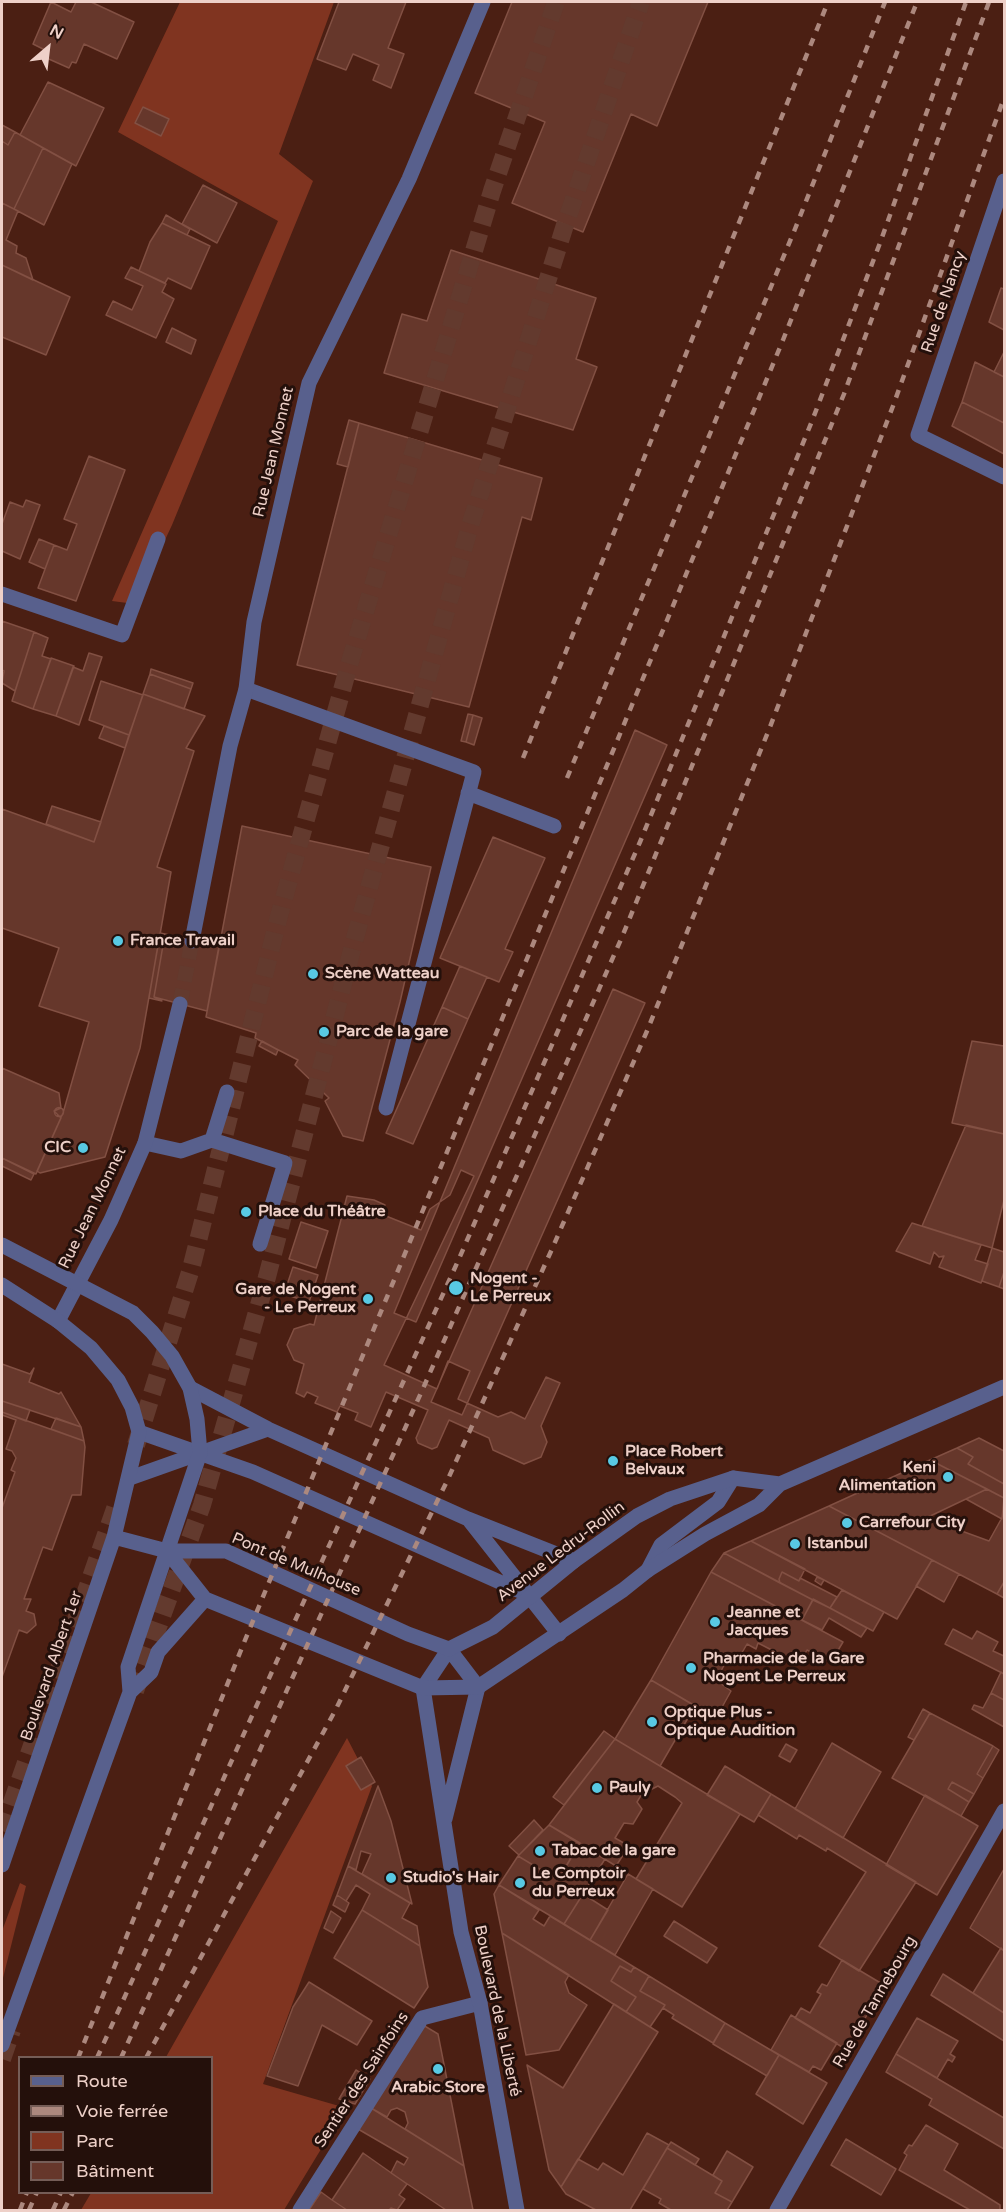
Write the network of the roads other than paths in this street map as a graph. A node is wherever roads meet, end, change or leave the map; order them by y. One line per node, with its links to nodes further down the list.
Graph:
1 (483, 2): 6 (street, Rue Jean Monnet)
2 (1005, 181): 3 (street, Rue de Nancy)
3 (1005, 477)
4 (158, 539): 5 (street)
5 (2, 594)
6 (246, 689): 7 (street); 9 (street, Rue Jean Monnet)
7 (468, 793): 8 (street); 12 (street)
8 (554, 826)
9 (192, 940)
10 (180, 1004): 14 (street, Rue Jean Monnet)
11 (227, 1092): 13 (street)
12 (387, 1108)
13 (212, 1140): 14 (street); 15 (street)
14 (145, 1143): 17 (street, Rue Jean Monnet)
15 (260, 1244)
16 (2, 1245): 17 (street)
17 (77, 1283): 19 (street, Rue Jean Monnet); 20 (street)
18 (2, 1285): 19 (street)
19 (58, 1321): 23 (street)
20 (190, 1388): 22 (street); 24 (street)
21 (1005, 1388): 27 (street)
22 (268, 1429): 24 (street); 28 (street)
23 (140, 1432): 24 (street); 25 (street, Boulevard Albert 1er)
24 (200, 1453): 25 (street); 30 (street); 33 (street)
25 (130, 1478): 29 (street, Boulevard Albert 1er)
26 (733, 1478): 27 (street, Avenue Ledru-Rollin); 31 (street, Avenue Ledru-Rollin); 32 (street)
27 (780, 1484): 32 (street)
28 (468, 1519): 31 (street); 33 (street)
29 (114, 1537): 30 (street, Pont de Mulhouse); 42 (street, Boulevard Albert 1er)
30 (166, 1551): 34 (street); 36 (street, Pont de Mulhouse); 39 (street)
31 (574, 1561): 33 (street, Avenue Ledru-Rollin)
32 (648, 1570): 35 (street)
33 (531, 1596): 35 (street); 36 (street, Avenue Ledru-Rollin)
34 (205, 1599): 38 (street); 39 (street)
35 (559, 1634): 37 (street)
36 (449, 1649): 37 (street); 38 (street)
37 (478, 1687): 38 (street); 41 (street, Boulevard de la Liberté)
38 (423, 1688): 41 (street, Boulevard de la Liberté)
39 (130, 1692): 44 (street)
40 (1005, 1811): 47 (street, Rue de Tannebourg)
41 (445, 1819): 43 (street, Boulevard de la Liberté)
42 (2, 1865)
43 (480, 2003): 45 (street, Sentier des Sainfoins); 46 (street, Boulevard de la Liberté)
44 (2, 2045)
45 (300, 2211)
46 (517, 2211)
47 (777, 2211)

